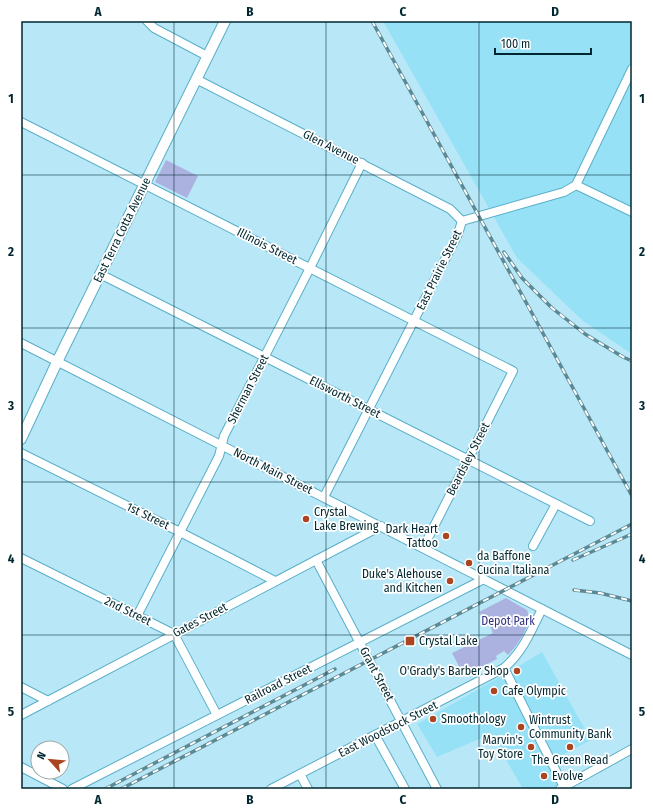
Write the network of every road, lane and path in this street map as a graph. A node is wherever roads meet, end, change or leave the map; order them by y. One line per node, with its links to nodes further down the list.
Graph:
1 (147, 21): 3 (street)
2 (225, 21): 3 (main road, East Terra Cotta Avenue)
3 (207, 56): 5 (main road, East Terra Cotta Avenue)
4 (632, 69): 9 (street)
5 (196, 79): 7 (street, Glen Avenue); 8 (main road, East Terra Cotta Avenue)
6 (21, 122): 8 (street, Illinois Street)
7 (362, 163): 11 (street, Glen Avenue); 12 (street, Sherman Street)
8 (144, 184): 12 (street, Illinois Street); 13 (main road, East Terra Cotta Avenue)
9 (576, 185): 10 (street); 11 (street, East Prairie Street)
10 (632, 212)
11 (462, 221): 14 (street, East Prairie Street)
12 (310, 268): 14 (street, Illinois Street); 16 (street, Sherman Street)
13 (100, 274): 16 (street, Ellsworth Street); 17 (main road, East Terra Cotta Avenue)
14 (414, 320): 18 (street, Illinois Street); 19 (street, East Prairie Street)
15 (21, 343): 17 (street, North Main Street)
16 (265, 357): 19 (street, Ellsworth Street); 21 (street, Sherman Street)
17 (57, 362): 20 (main road, East Terra Cotta Avenue); 21 (street, North Main Street)
18 (513, 371): 23 (street, Beardsley Street)
19 (369, 410): 23 (street, Ellsworth Street); 24 (street, East Prairie Street)
20 (21, 440)
21 (222, 445): 24 (street, North Main Street); 28 (street, Sherman Street)
22 (21, 453): 28 (street, 1st Street)
23 (468, 460): 25 (street, Ellsworth Street); 30 (street, Beardsley Street)
24 (324, 497): 27 (street, North Main Street)
25 (556, 504): 26 (street, Ellsworth Street); 29 (street)
26 (590, 521)
27 (380, 526): 30 (street, North Main Street); 32 (street, Gates Street)
28 (180, 532): 34 (street, 1st Street); 36 (street, Sherman Street)
29 (533, 546)
30 (423, 548): 33 (street, North Main Street)
31 (21, 558): 36 (street, 2nd Street)
32 (316, 560): 34 (street, Gates Street); 38 (street, Grant Street)
33 (484, 579): 35 (street, North Main Street); 38 (street, Railroad Street)
34 (274, 581): 37 (street, Gates Street)
35 (542, 609): 39 (street, North Main Street); 40 (street, East Woodstock Street)
36 (137, 616): 37 (street, 2nd Street)
37 (174, 634): 42 (street, Gates Street); 44 (street)
38 (360, 642): 44 (street, Railroad Street); 45 (street, Grant Street)
39 (632, 655)
40 (504, 668): 45 (street, East Woodstock Street); 50 (street)
41 (21, 687): 42 (street)
42 (48, 700): 43 (street, Gates Street)
43 (21, 714)
44 (217, 715): 52 (street, Railroad Street)
45 (402, 722): 46 (street, East Woodstock Street); 56 (street, Grant Street)
46 (375, 735): 49 (street, East Woodstock Street); 55 (street)
47 (632, 750): 50 (street)
48 (21, 768): 51 (street)
49 (300, 774): 53 (street, East Woodstock Street); 54 (street)
50 (563, 788)
51 (63, 789)
52 (72, 789)
53 (271, 789)
54 (308, 789)
55 (405, 789)
56 (437, 789)

